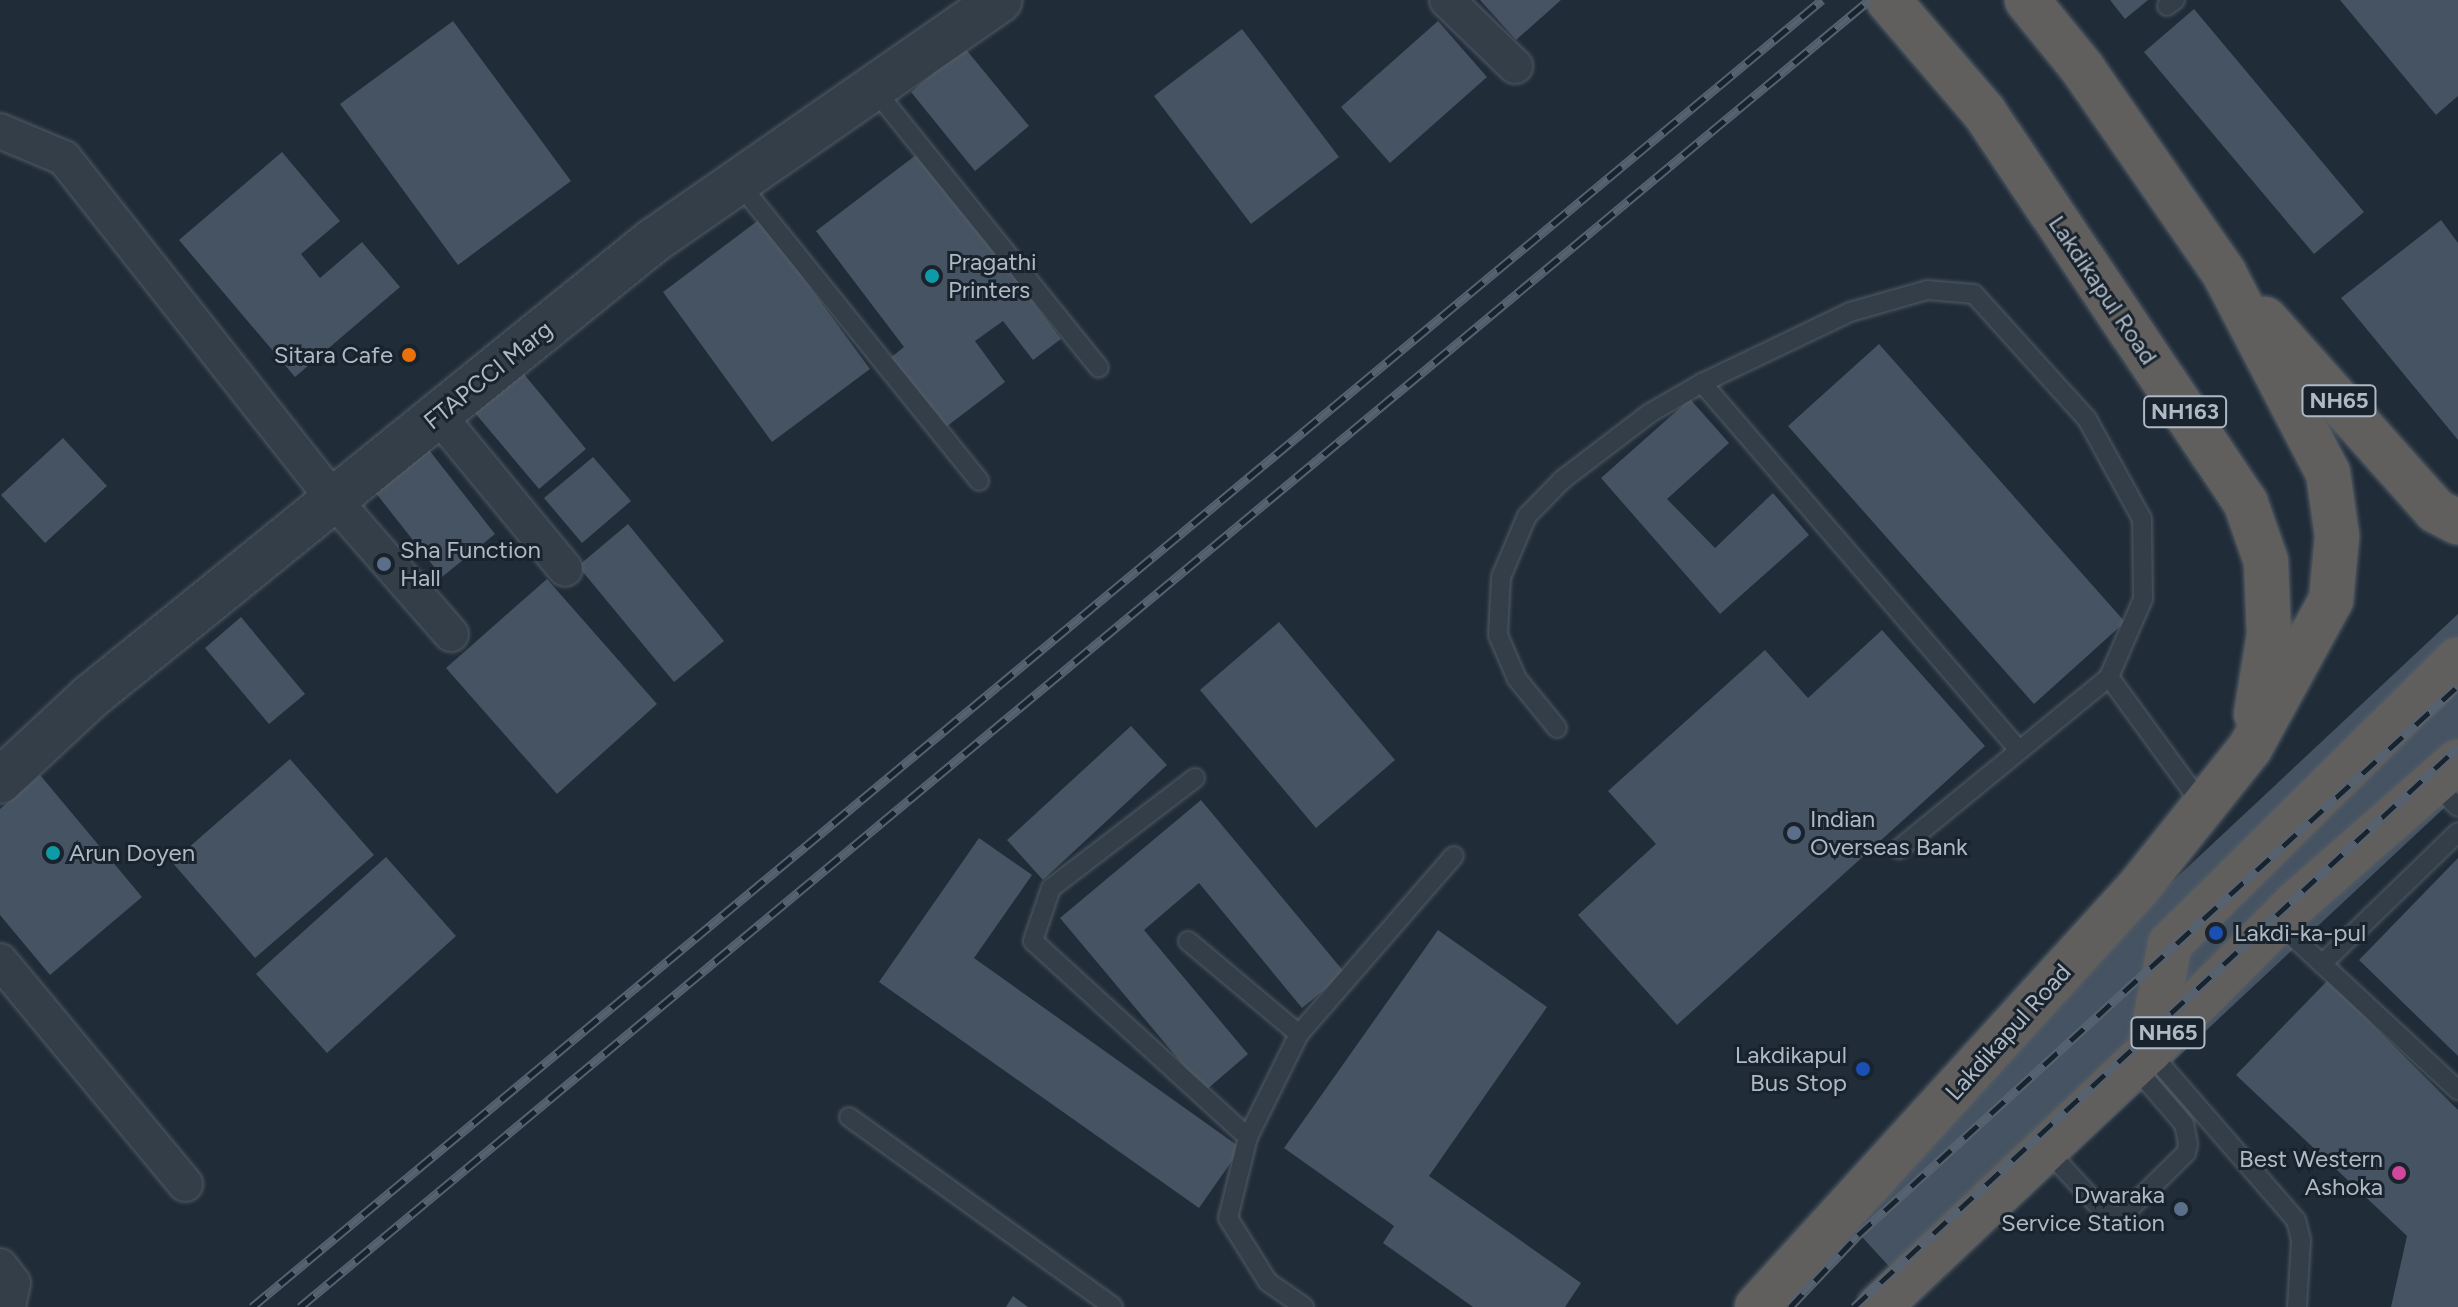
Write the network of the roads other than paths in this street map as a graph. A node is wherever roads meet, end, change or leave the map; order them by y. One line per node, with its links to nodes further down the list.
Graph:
1 (1000, 0): 6 (street, FTAPCCI Marg)
2 (1447, 0): 5 (street)
3 (1888, 0): 22 (highway, Lakdikapul Road / NH163)
4 (2027, 0): 9 (highway, Lakdikapul Road / NH65)
5 (1515, 66)
6 (874, 89): 8 (street, FTAPCCI Marg); 10 (lane)
7 (0, 131): 14 (street)
8 (737, 180): 12 (street, FTAPCCI Marg); 13 (lane)
9 (2224, 273): 15 (highway, Lakdikapul Road / NH65); 22 (highway, Lakdikapul Road / NH65)
10 (1099, 368)
11 (1702, 383): 19 (lane); 20 (lane); 21 (lane)
12 (439, 416): 14 (street, FTAPCCI Marg); 16 (street)
13 (979, 481)
14 (334, 500): 17 (street); 24 (street, FTAPCCI Marg)
15 (2458, 522)
16 (565, 569)
17 (451, 634)
18 (2458, 659): 33 (highway)
19 (2109, 677): 21 (lane); 26 (lane)
20 (1557, 728)
21 (2017, 748): 28 (lane)
22 (2250, 748): 26 (highway, Lakdikapul Road / NH65)
23 (1195, 778): 41 (lane)
24 (0, 781)
25 (2450, 783): 31 (highway, NH65)
26 (2203, 806): 30 (highway, Lakdikapul Road / NH65)
27 (2458, 832): 35 (lane)
28 (1899, 849)
29 (1454, 856): 37 (lane)
30 (2122, 908): 33 (highway); 48 (highway, Lakdikapul Road / NH65)
31 (2277, 922): 35 (lane); 36 (highway, NH65)
32 (1188, 941): 37 (lane)
33 (2170, 944): 36 (highway); 38 (highway, NH65)
34 (0, 961): 43 (street)
35 (2323, 963): 39 (lane)
36 (2217, 983): 38 (highway, NH65)
37 (1299, 1034): 41 (lane)
38 (2142, 1058): 42 (highway, NH65); 42 (lane); 50 (lane)
39 (2458, 1090)
40 (849, 1117): 46 (lane)
41 (1248, 1137): 47 (lane)
42 (2045, 1149): 49 (highway, NH65)
43 (185, 1184)
44 (0, 1266): 45 (street)
45 (8, 1307)
46 (1113, 1307)
47 (1304, 1307)
48 (1757, 1307)
49 (1879, 1307)
50 (2297, 1307)

